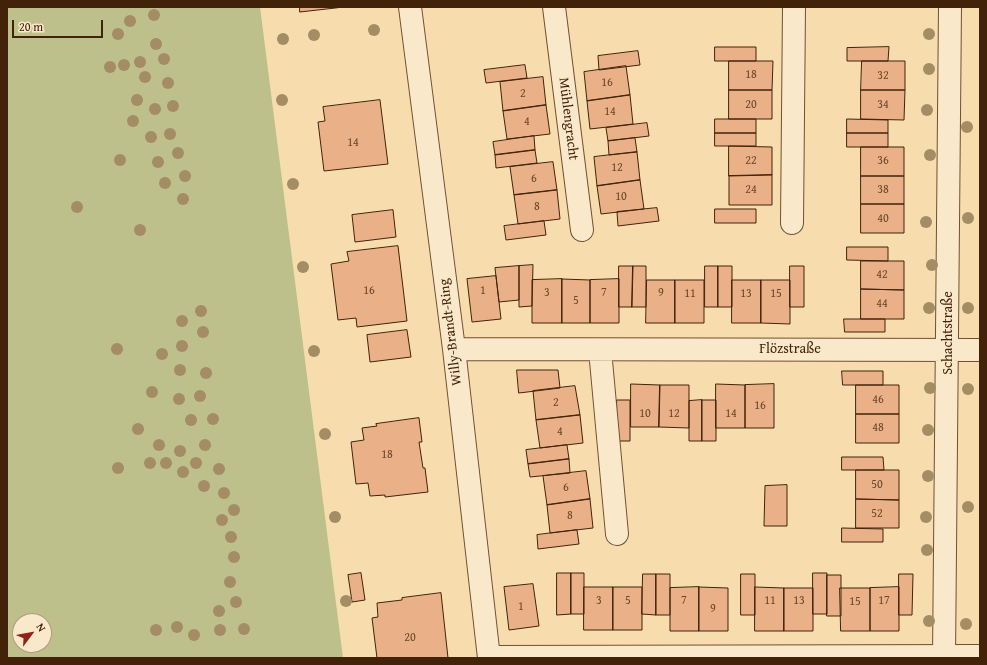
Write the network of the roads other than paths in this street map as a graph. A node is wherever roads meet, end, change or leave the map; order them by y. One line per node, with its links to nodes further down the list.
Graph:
1 (410, 7): 7 (street, Willy-Brandt-Ring)
2 (554, 7): 6 (street, Mühlengracht)
3 (794, 7): 5 (street)
4 (950, 7): 8 (street, Schachtstraße)
5 (792, 223)
6 (582, 230)
7 (454, 349): 9 (street, Flözstraße); 14 (street, Willy-Brandt-Ring)
8 (948, 349): 9 (street, Flözstraße); 10 (street, Flözstraße); 13 (street, Schachtstraße)
9 (600, 350): 11 (street)
10 (980, 350)
11 (617, 534)
12 (980, 656): 13 (street)
13 (944, 657): 14 (street)
14 (489, 658)

